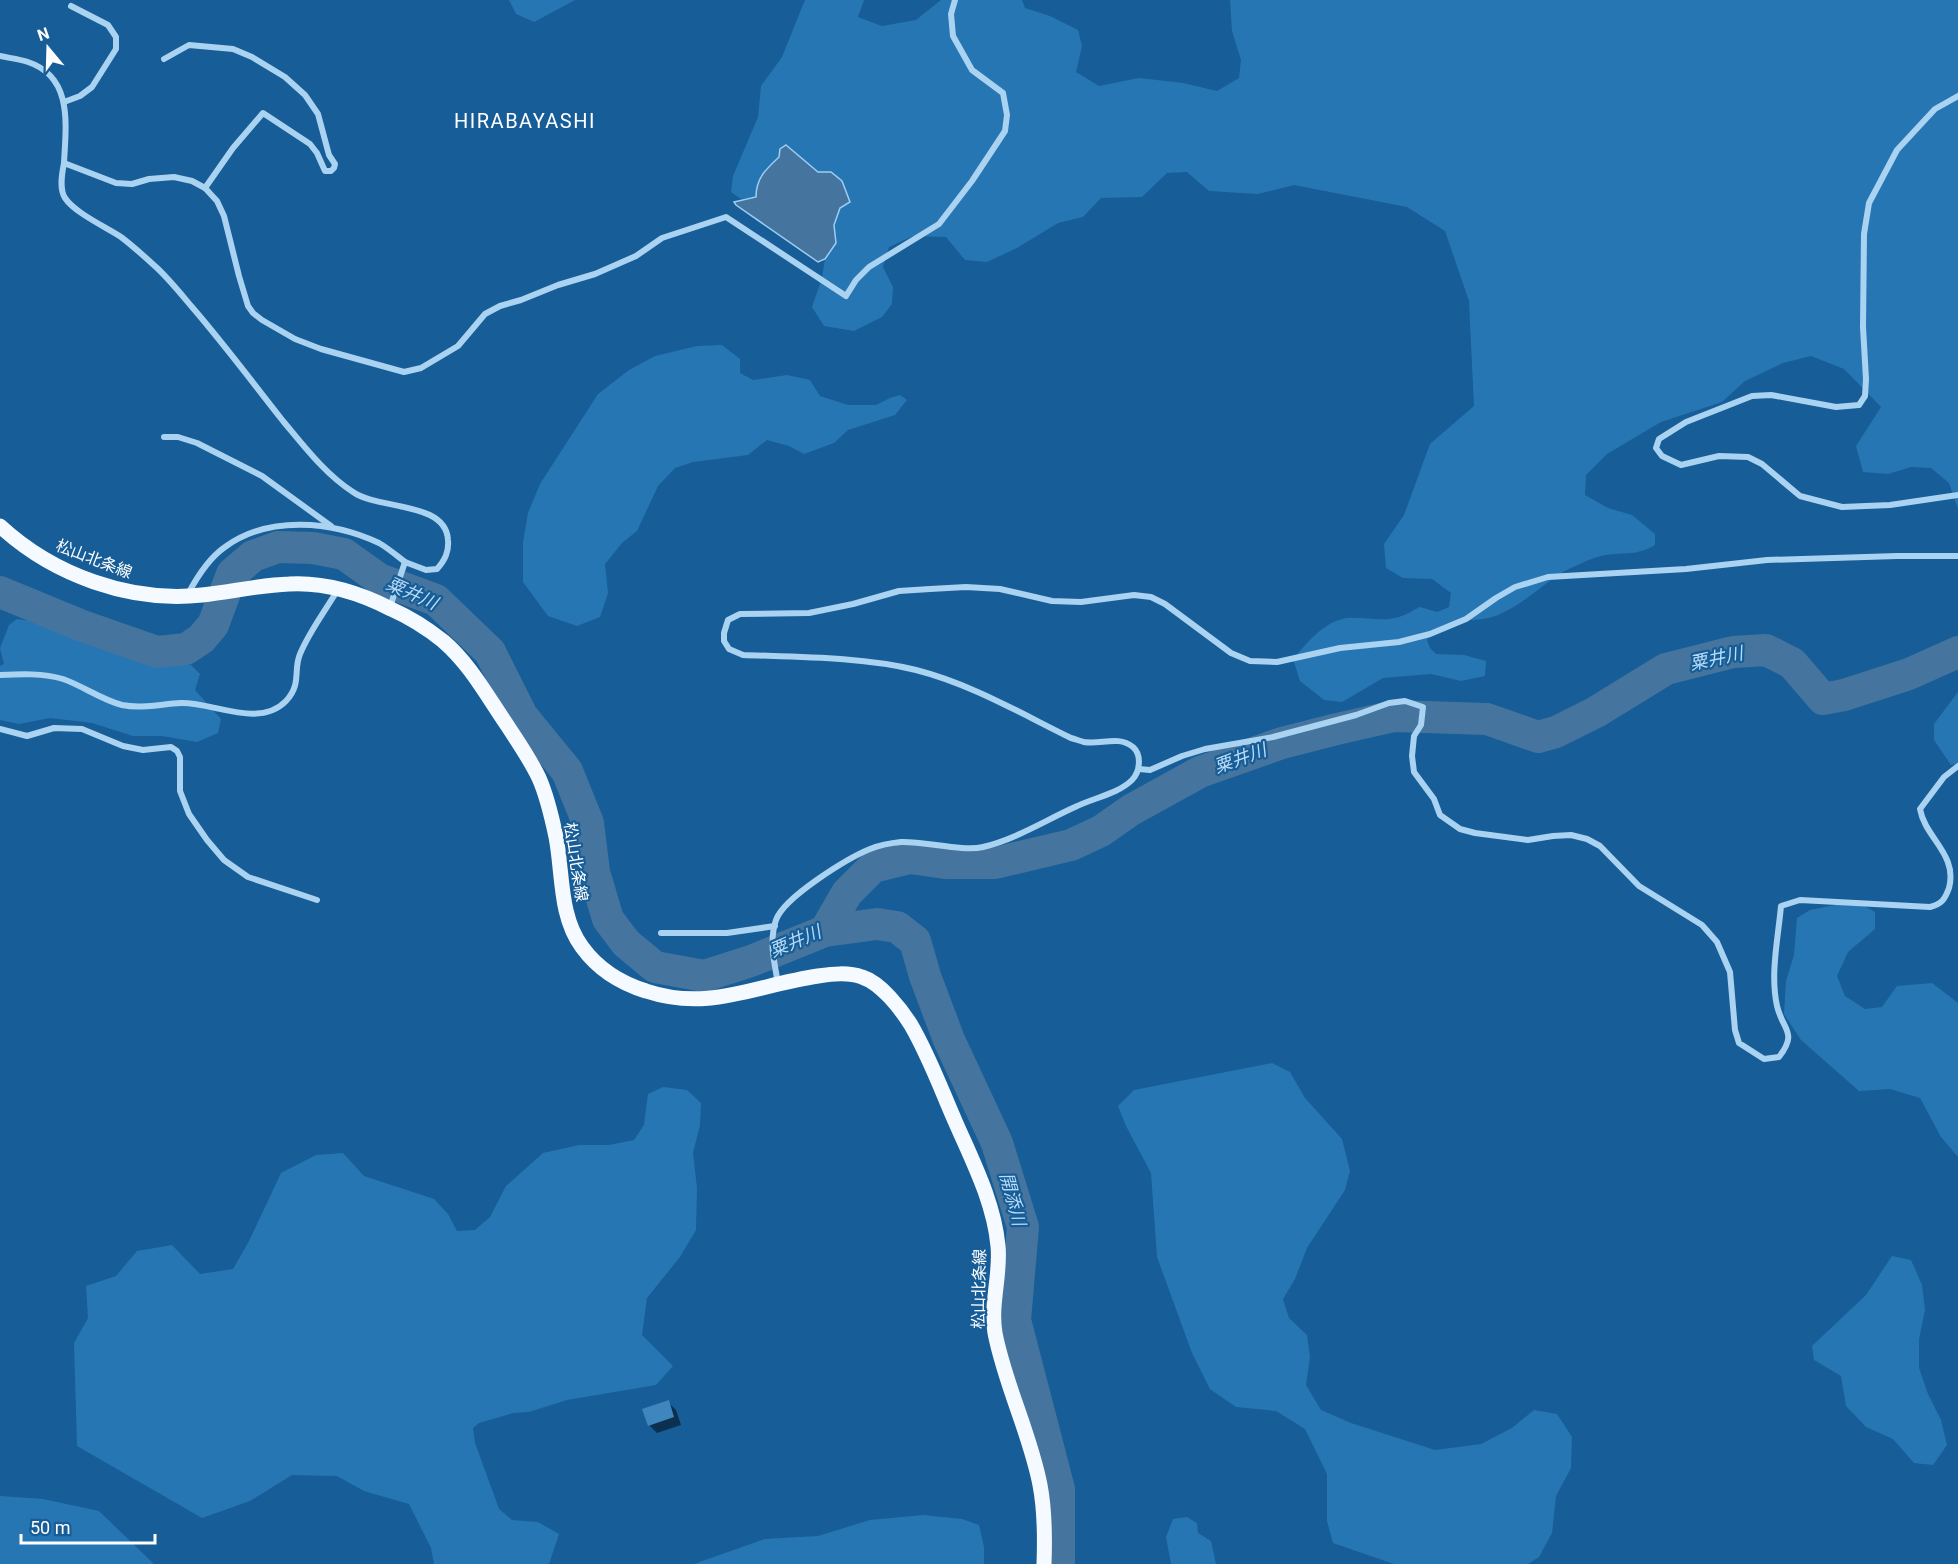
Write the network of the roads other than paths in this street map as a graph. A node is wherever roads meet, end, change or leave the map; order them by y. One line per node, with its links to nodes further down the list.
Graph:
1 (955, 0): 8 (street)
2 (71, 6): 6 (street)
3 (0, 56): 6 (street)
4 (164, 59): 8 (street)
5 (1958, 96): 10 (street)
6 (64, 102): 7 (street)
7 (64, 163): 8 (street); 14 (street)
8 (205, 188)
9 (164, 437): 12 (street)
10 (1958, 495)
11 (0, 526): 16 (main road, 松山北条線)
12 (331, 526): 14 (street); 16 (street)
13 (1958, 556): 21 (street)
14 (404, 565): 17 (street)
15 (339, 588): 16 (main road, 松山北条線); 17 (main road, 松山北条線); 18 (street)
16 (193, 596)
17 (392, 601): 25 (main road, 松山北条線)
18 (0, 675)
19 (0, 729): 22 (street)
20 (1958, 766): 21 (street)
21 (1139, 769): 23 (street)
22 (317, 900)
23 (775, 926): 24 (street); 25 (street)
24 (661, 933)
25 (778, 983): 26 (main road, 松山北条線)
26 (1044, 1564)

